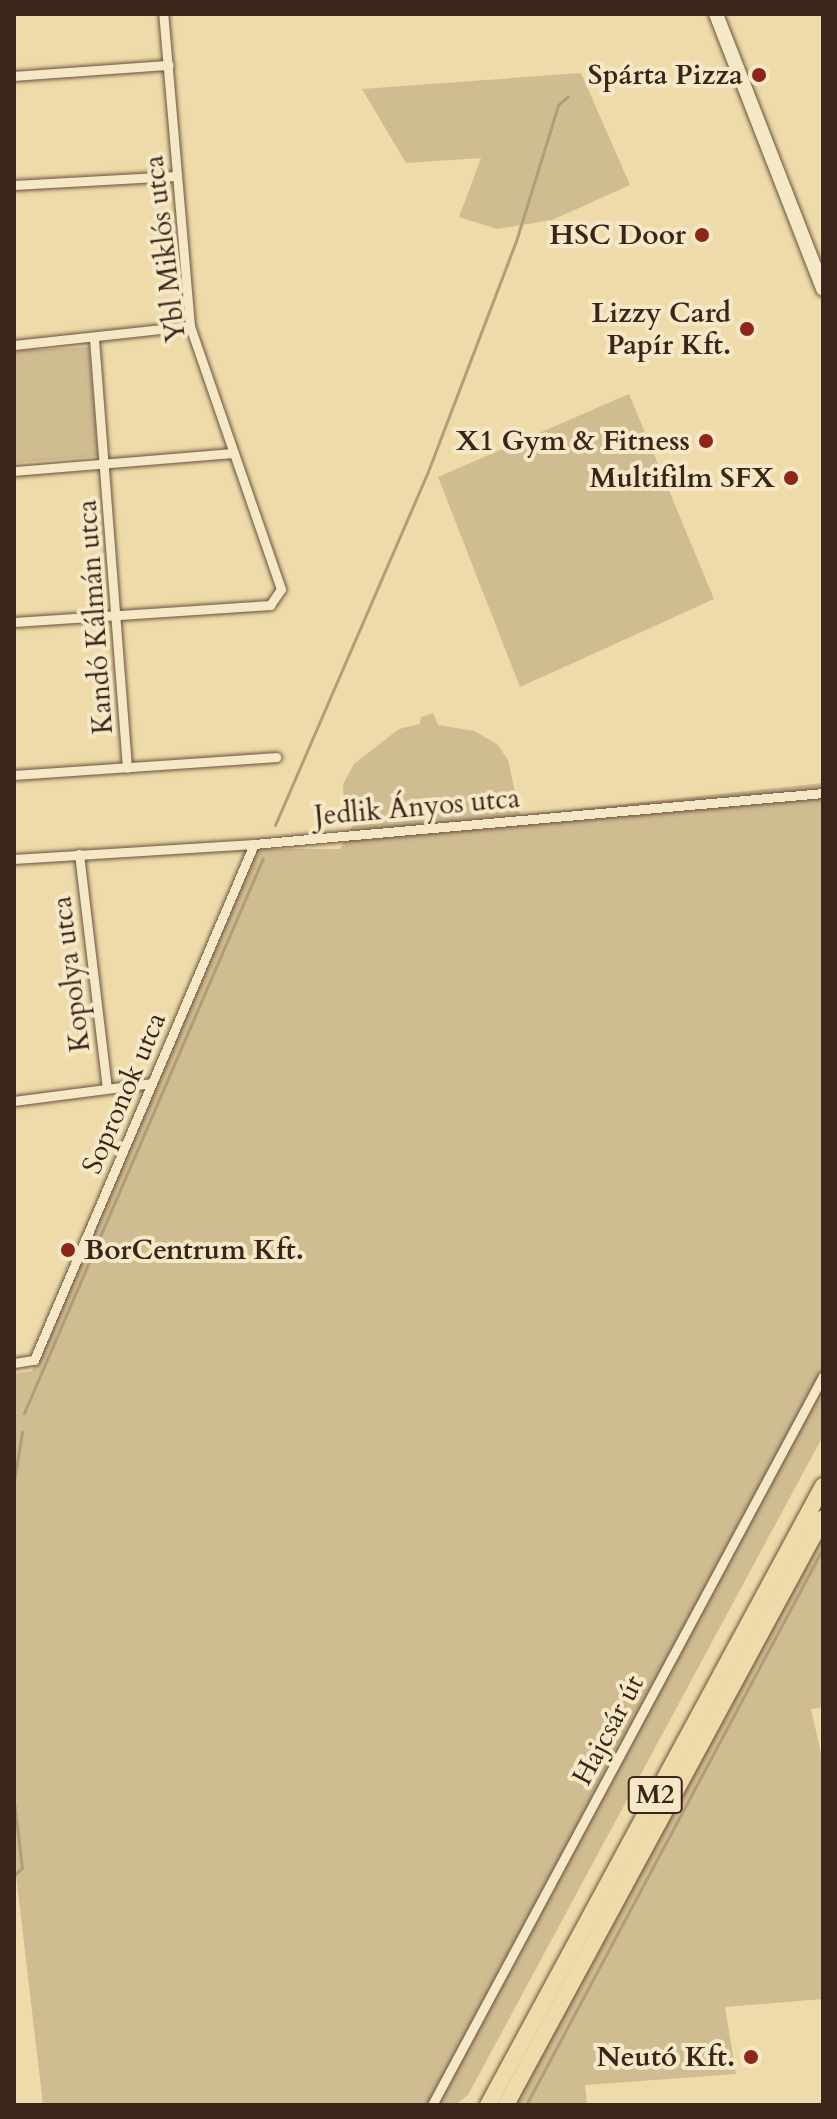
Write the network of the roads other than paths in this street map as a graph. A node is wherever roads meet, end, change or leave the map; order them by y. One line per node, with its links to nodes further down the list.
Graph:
1 (163, 14): 3 (street, Ybl Miklós utca)
2 (716, 14): 7 (main road)
3 (169, 65): 4 (street); 5 (street, Ybl Miklós utca)
4 (14, 76)
5 (176, 176): 6 (street); 8 (street, Ybl Miklós utca)
6 (14, 185)
7 (823, 289)
8 (190, 326): 9 (street); 11 (street, Ybl Miklós utca)
9 (94, 339): 10 (street); 12 (street, Kandó Kálmán utca)
10 (14, 345)
11 (231, 453): 12 (street); 14 (street, Ybl Miklós utca)
12 (107, 463): 13 (street); 14 (street, Kandó Kálmán utca)
13 (14, 471)
14 (118, 616): 15 (street); 17 (street, Kandó Kálmán utca)
15 (14, 622)
16 (276, 757): 17 (street)
17 (127, 768): 18 (street)
18 (14, 775)
19 (823, 793): 20 (street, Jedlik Ányos utca)
20 (254, 844): 21 (street, Jedlik Ányos utca); 23 (street, Sopronok utca)
21 (79, 854): 22 (street, Jedlik Ányos utca); 24 (street, Kopolya utca)
22 (14, 859)
23 (152, 1083): 24 (street); 27 (street, Sopronok utca)
24 (107, 1088): 25 (street)
25 (14, 1101)
26 (14, 1351): 27 (street)
27 (15, 1363)
28 (823, 1376): 33 (street, Hajcsár út)
29 (823, 1486): 34 (highway, M2)
30 (823, 1518): 32 (highway, M2)
31 (823, 1525): 32 (highway)
32 (805, 1550): 35 (highway, M2)
33 (432, 2105)
34 (488, 2105)
35 (506, 2105)

